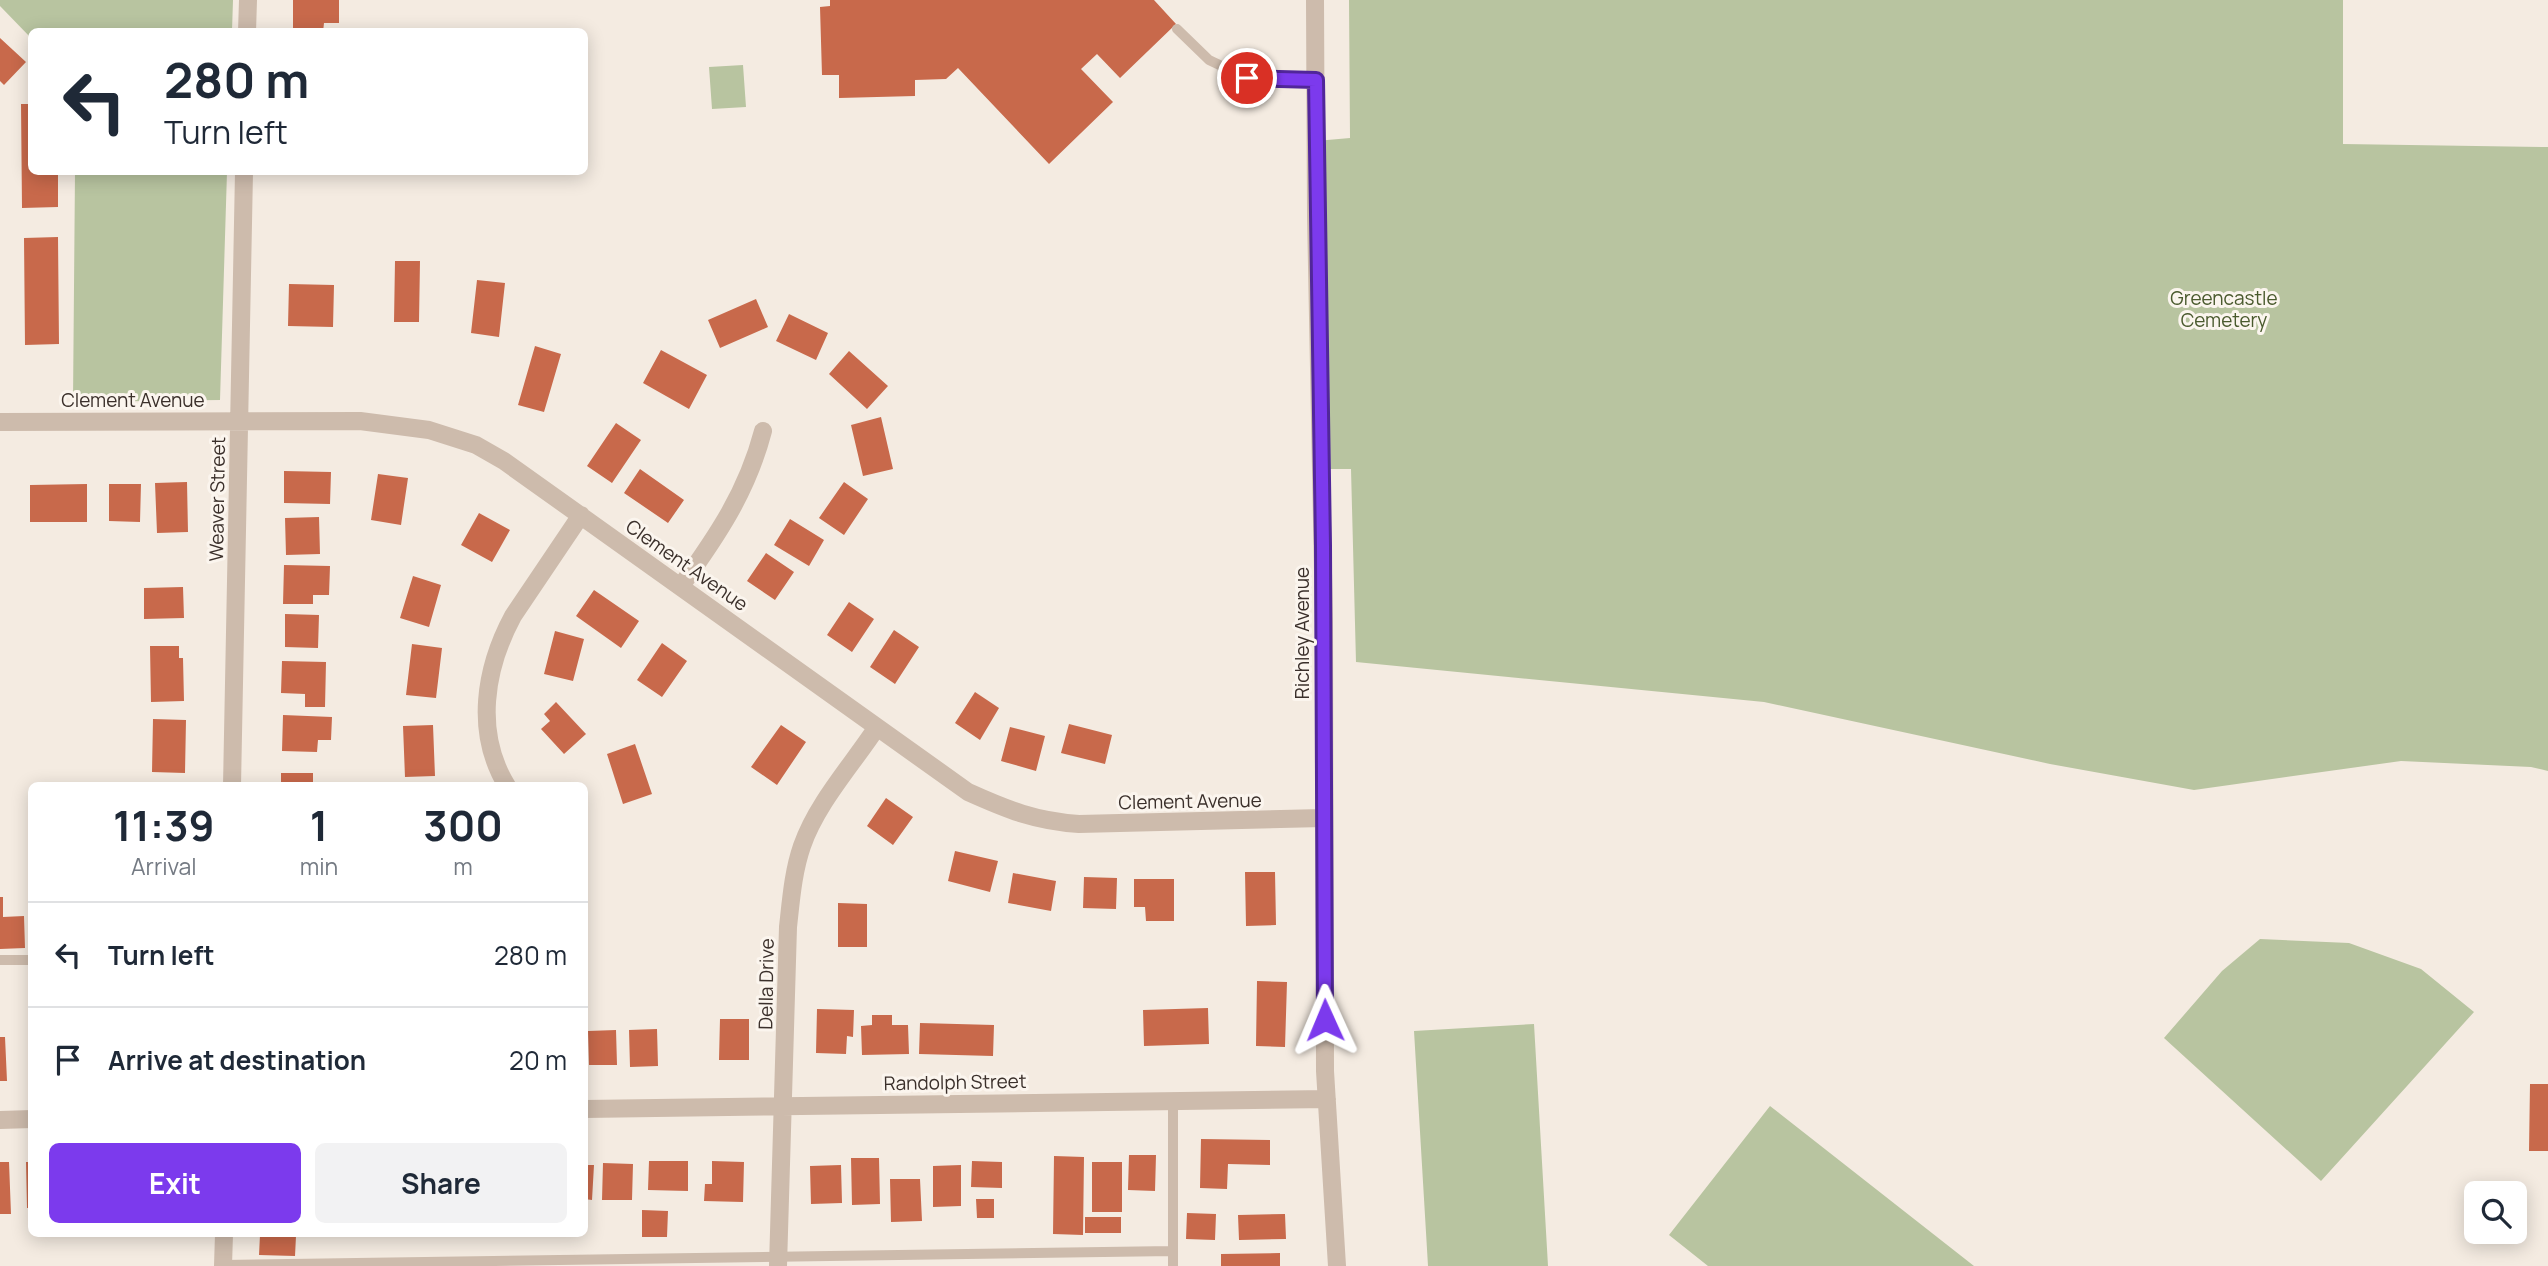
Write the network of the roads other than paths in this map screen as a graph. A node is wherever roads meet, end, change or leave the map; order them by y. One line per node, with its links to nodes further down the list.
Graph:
1 (248, 0): 3 (street)
2 (1315, 0): 5 (street, Richley Avenue)
3 (247, 28)
4 (1177, 29): 5 (lane)
5 (1316, 80): 15 (street, Richley Avenue)
6 (244, 175): 7 (street, Weaver Street)
7 (240, 421): 8 (street, Clement Avenue); 10 (street, Clement Avenue); 13 (street, Weaver Street)
8 (0, 422)
9 (764, 431): 11 (street)
10 (581, 515): 11 (street, Clement Avenue); 14 (street)
11 (681, 586): 12 (street, Clement Avenue)
12 (877, 727): 15 (street, Clement Avenue); 20 (street, Della Drive)
13 (232, 782)
14 (505, 782)
15 (1323, 818): 18 (street, Richley Avenue)
16 (0, 960): 17 (lane)
17 (28, 960)
18 (1327, 1099): 19 (street, Randolph Street); 29 (street, Richley Avenue)
19 (1172, 1100): 20 (street, Randolph Street); 25 (lane)
20 (783, 1105): 21 (street, Randolph Street); 26 (street, Della Drive)
21 (588, 1109)
22 (28, 1119): 23 (street)
23 (0, 1120)
24 (224, 1237): 27 (street)
25 (1172, 1251): 26 (lane); 28 (lane)
26 (778, 1262): 27 (lane)
27 (223, 1265)
28 (1172, 1266)
29 (1337, 1266)

